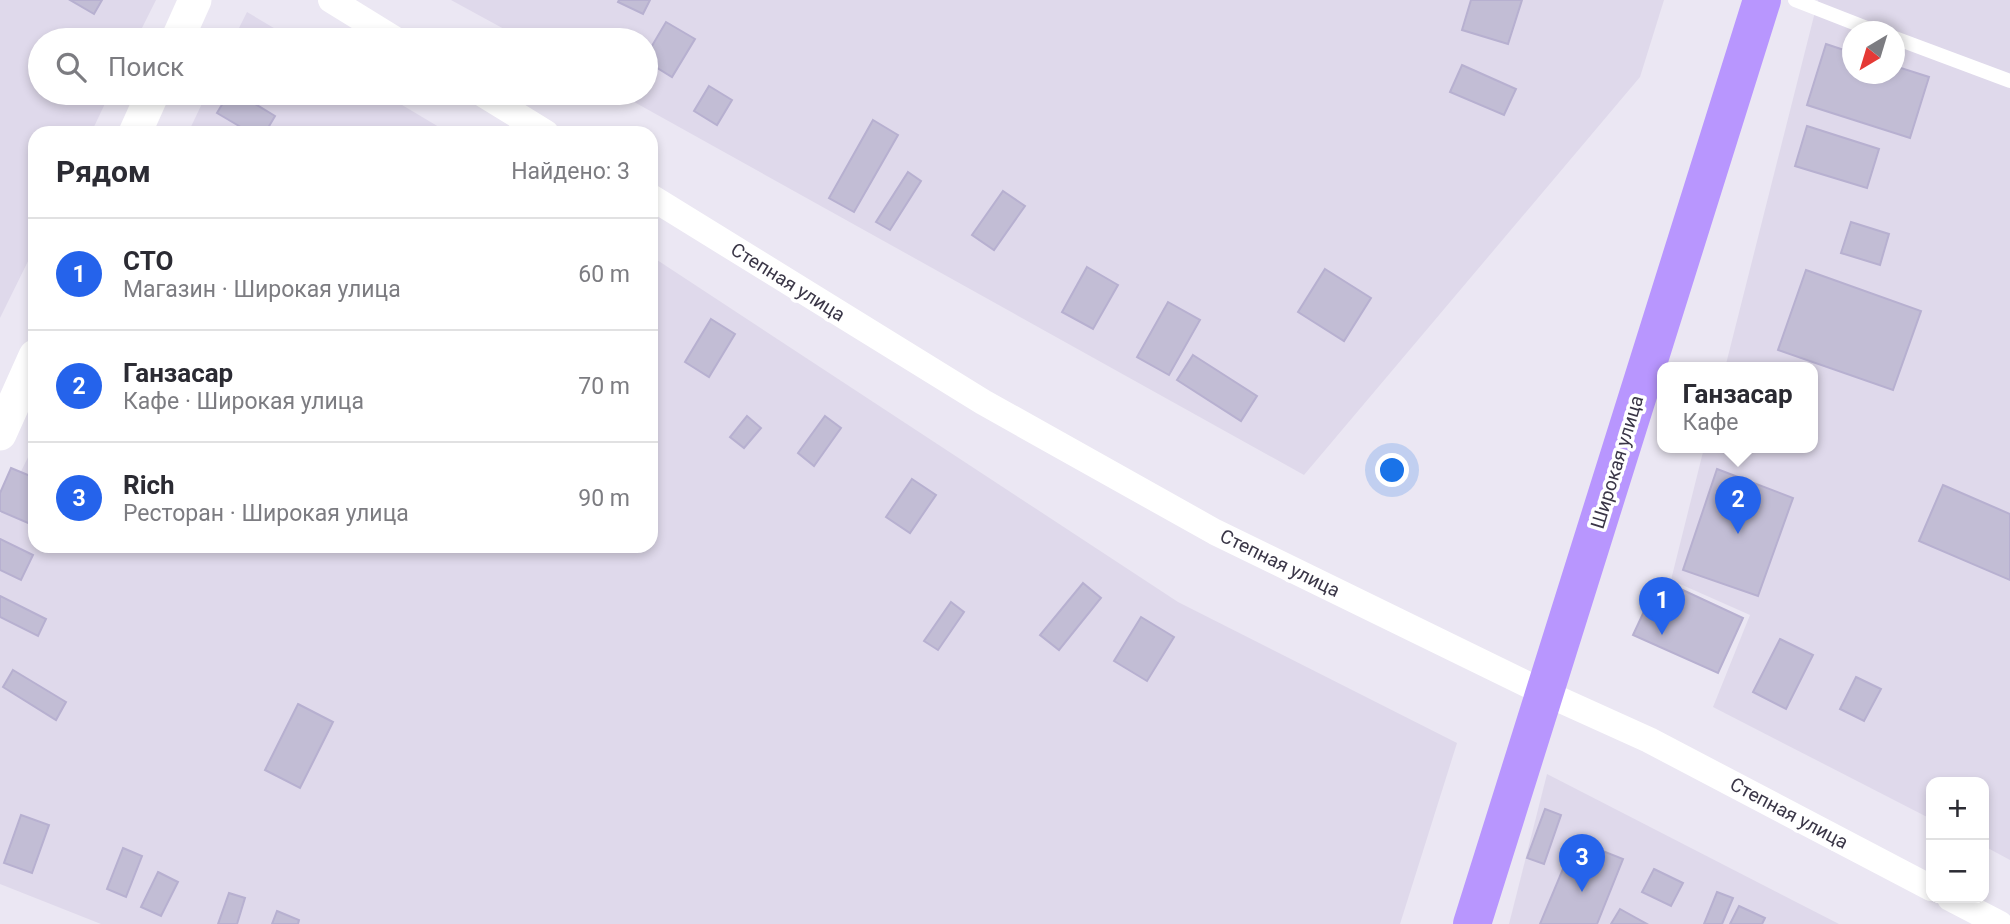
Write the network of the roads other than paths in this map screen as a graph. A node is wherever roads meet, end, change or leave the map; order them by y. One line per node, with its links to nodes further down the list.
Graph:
1 (195, 0): 6 (street)
2 (331, 0): 7 (street)
3 (1762, 0): 17 (main road, Широкая улица)
4 (1795, 0): 5 (lane)
5 (1849, 21)
6 (182, 28)
7 (376, 28)
8 (1905, 42): 9 (lane)
9 (2010, 81)
10 (148, 105): 12 (street)
11 (500, 105): 13 (street)
12 (138, 126)
13 (535, 126)
14 (658, 201): 17 (street, Степная улица)
15 (28, 372): 16 (street)
16 (0, 434)
17 (1545, 693): 18 (street, Степная улица); 20 (main road, Широкая улица)
18 (1926, 885)
19 (1960, 903): 21 (street)
20 (1472, 924)
21 (2000, 924)

